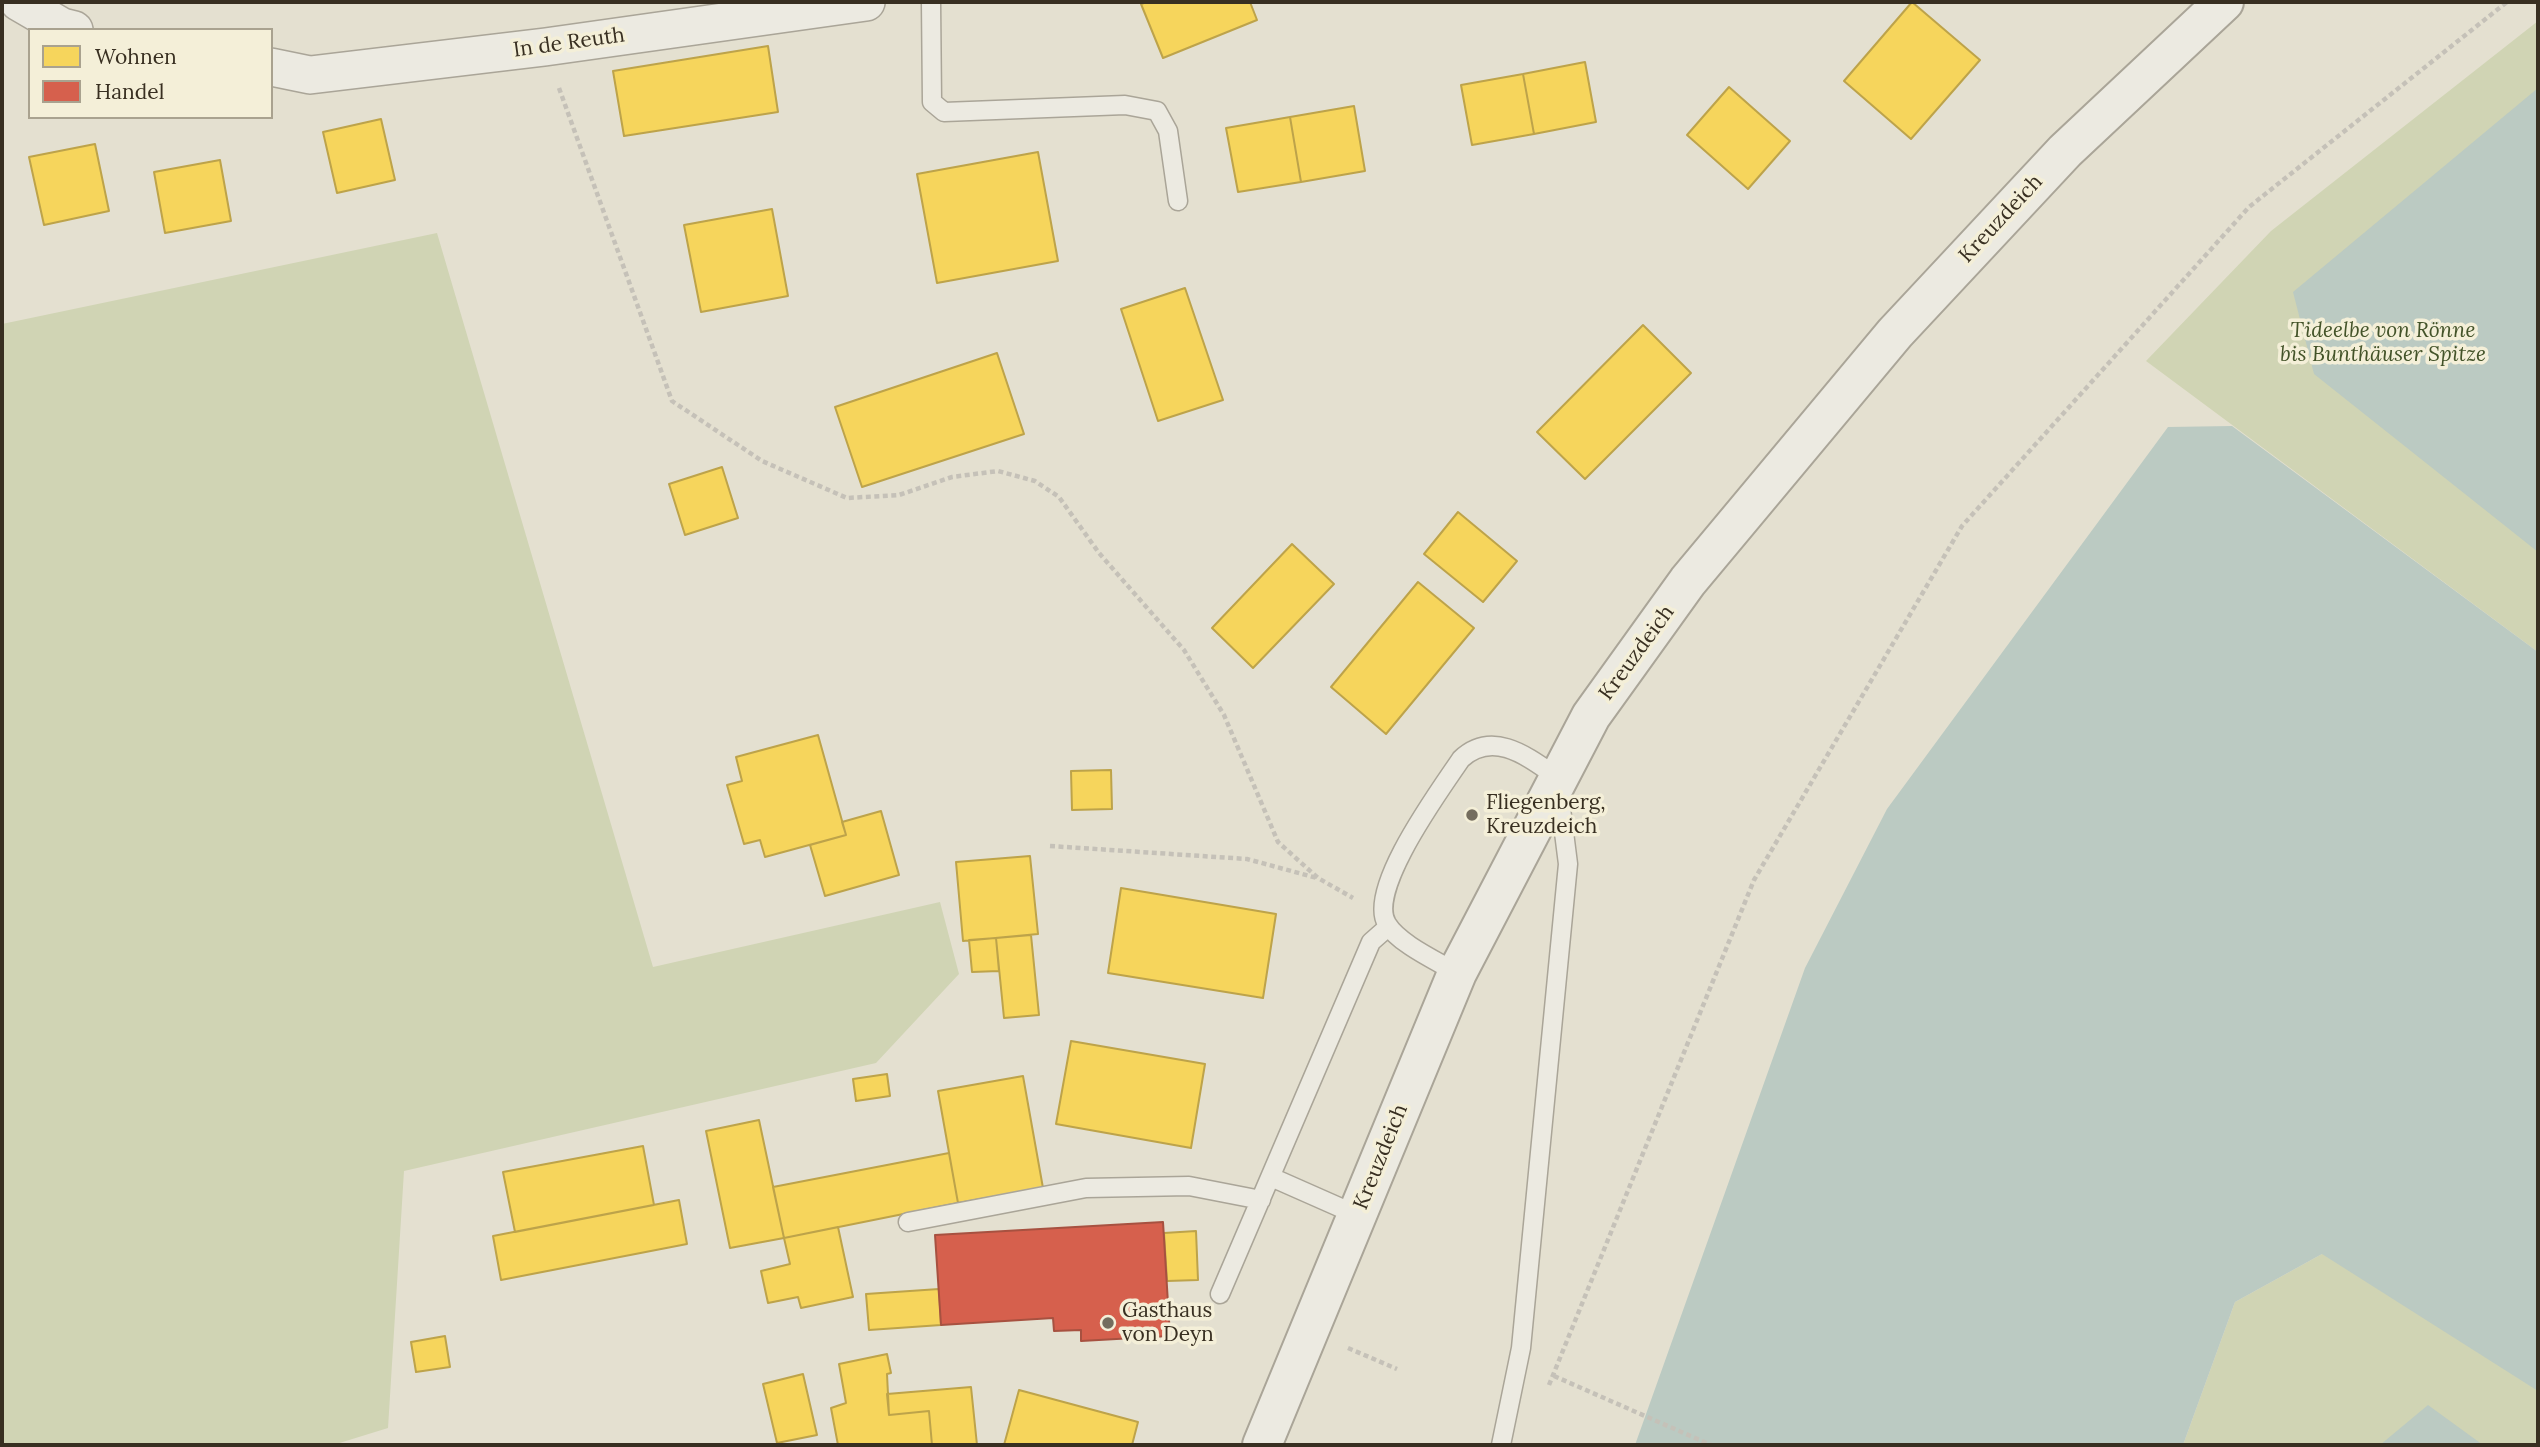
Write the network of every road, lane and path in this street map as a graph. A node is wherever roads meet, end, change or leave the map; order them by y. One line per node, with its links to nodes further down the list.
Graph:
1 (19, 2): 6 (street)
2 (866, 2): 7 (street, In de Reuth)
3 (931, 2): 9 (lane)
4 (2224, 2): 10 (street, Kreuzdeich)
5 (2507, 2): 22 (path)
6 (66, 28)
7 (545, 47): 8 (street, In de Reuth); 12 (path)
8 (273, 67)
9 (1178, 201)
10 (1557, 777): 13 (lane); 14 (street, Kreuzdeich); 25 (lane)
11 (1050, 846): 12 (path)
12 (1318, 878): 13 (path)
13 (1385, 920): 14 (lane); 15 (lane)
14 (1457, 973): 17 (street, Kreuzdeich)
15 (1271, 1177): 16 (lane); 17 (lane)
16 (1261, 1200): 18 (lane); 19 (lane)
17 (1357, 1215): 20 (street, Kreuzdeich)
18 (908, 1223)
19 (1220, 1294)
20 (1308, 1332): 21 (path); 24 (street, Kreuzdeich)
21 (1397, 1369)
22 (1554, 1376): 23 (path); 26 (path)
23 (1548, 1388)
24 (1262, 1445)
25 (1501, 1445)
26 (1711, 1445)

